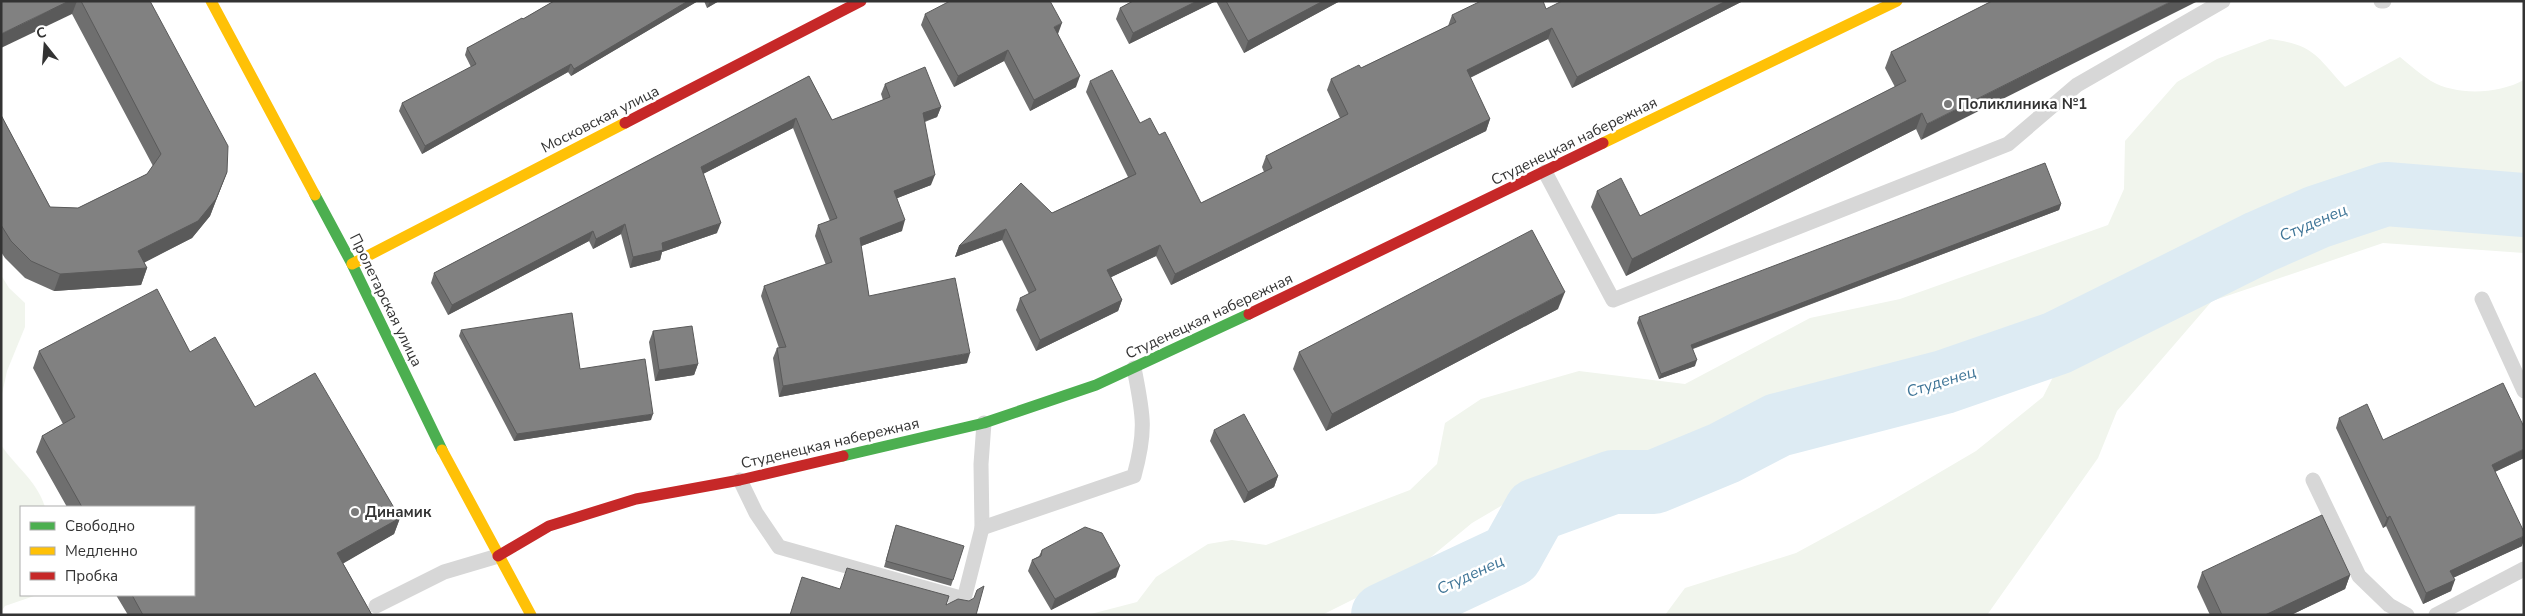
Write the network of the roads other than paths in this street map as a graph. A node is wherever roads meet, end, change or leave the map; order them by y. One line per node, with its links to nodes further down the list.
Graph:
1 (211, 1): 6 (street, Пролетарская улица)
2 (861, 1): 6 (street, Московская улица)
3 (1897, 1): 5 (street, Студенецкая набережная)
4 (2223, 1): 5 (lane)
5 (1545, 172): 8 (street, Студенецкая набережная)
6 (352, 264): 14 (street, Пролетарская улица)
7 (2482, 299): 9 (lane)
8 (1134, 368): 10 (street, Студенецкая набережная); 13 (lane)
9 (2524, 391)
10 (984, 423): 11 (street, Студенецкая набережная); 13 (lane)
11 (740, 480): 13 (lane); 14 (street, Студенецкая набережная)
12 (2313, 480): 18 (lane)
13 (982, 528)
14 (498, 556): 16 (lane); 17 (street, Пролетарская улица)
15 (2524, 568): 19 (lane)
16 (376, 606)
17 (531, 615)
18 (2407, 615)
19 (2436, 615)

